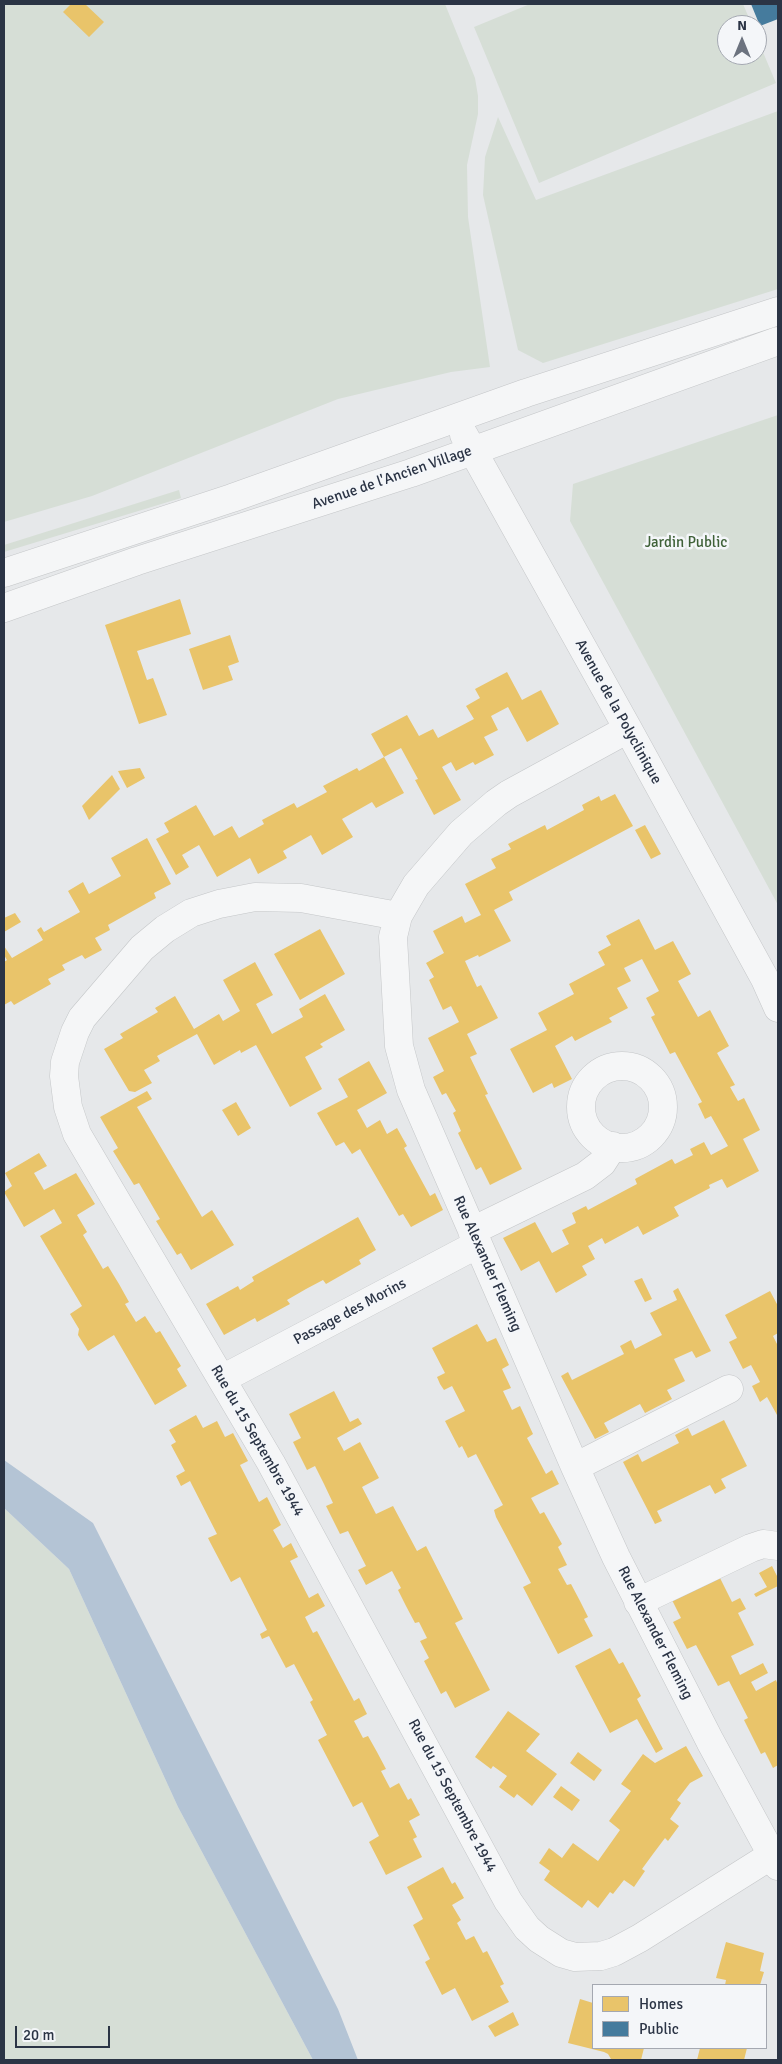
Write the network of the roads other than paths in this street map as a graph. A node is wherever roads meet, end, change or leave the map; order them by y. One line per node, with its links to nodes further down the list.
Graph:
1 (778, 311): 3 (street)
2 (778, 341): 4 (street, Avenue de l'Ancien Village)
3 (455, 418): 4 (street, Avenue de la Polyclinique); 5 (street)
4 (473, 450): 6 (street, Avenue de l'Ancien Village); 7 (street, Avenue de la Polyclinique)
5 (4, 573)
6 (4, 608)
7 (628, 729): 8 (street, Rue Alexander Fleming); 9 (street, Avenue de la Polyclinique)
8 (398, 916): 11 (street, Rue Alexander Fleming); 12 (street, Rue du 15 Septembre 1944)
9 (778, 1008)
10 (613, 1146): 11 (street, Passage des Morins)
11 (475, 1238): 12 (street, Passage des Morins); 14 (street, Rue Alexander Fleming)
12 (222, 1379): 17 (street, Rue du 15 Septembre 1944)
13 (729, 1389): 14 (street)
14 (575, 1467): 16 (street, Rue Alexander Fleming)
15 (778, 1546): 16 (street)
16 (638, 1602): 17 (street, Rue Alexander Fleming)
17 (775, 1861)

